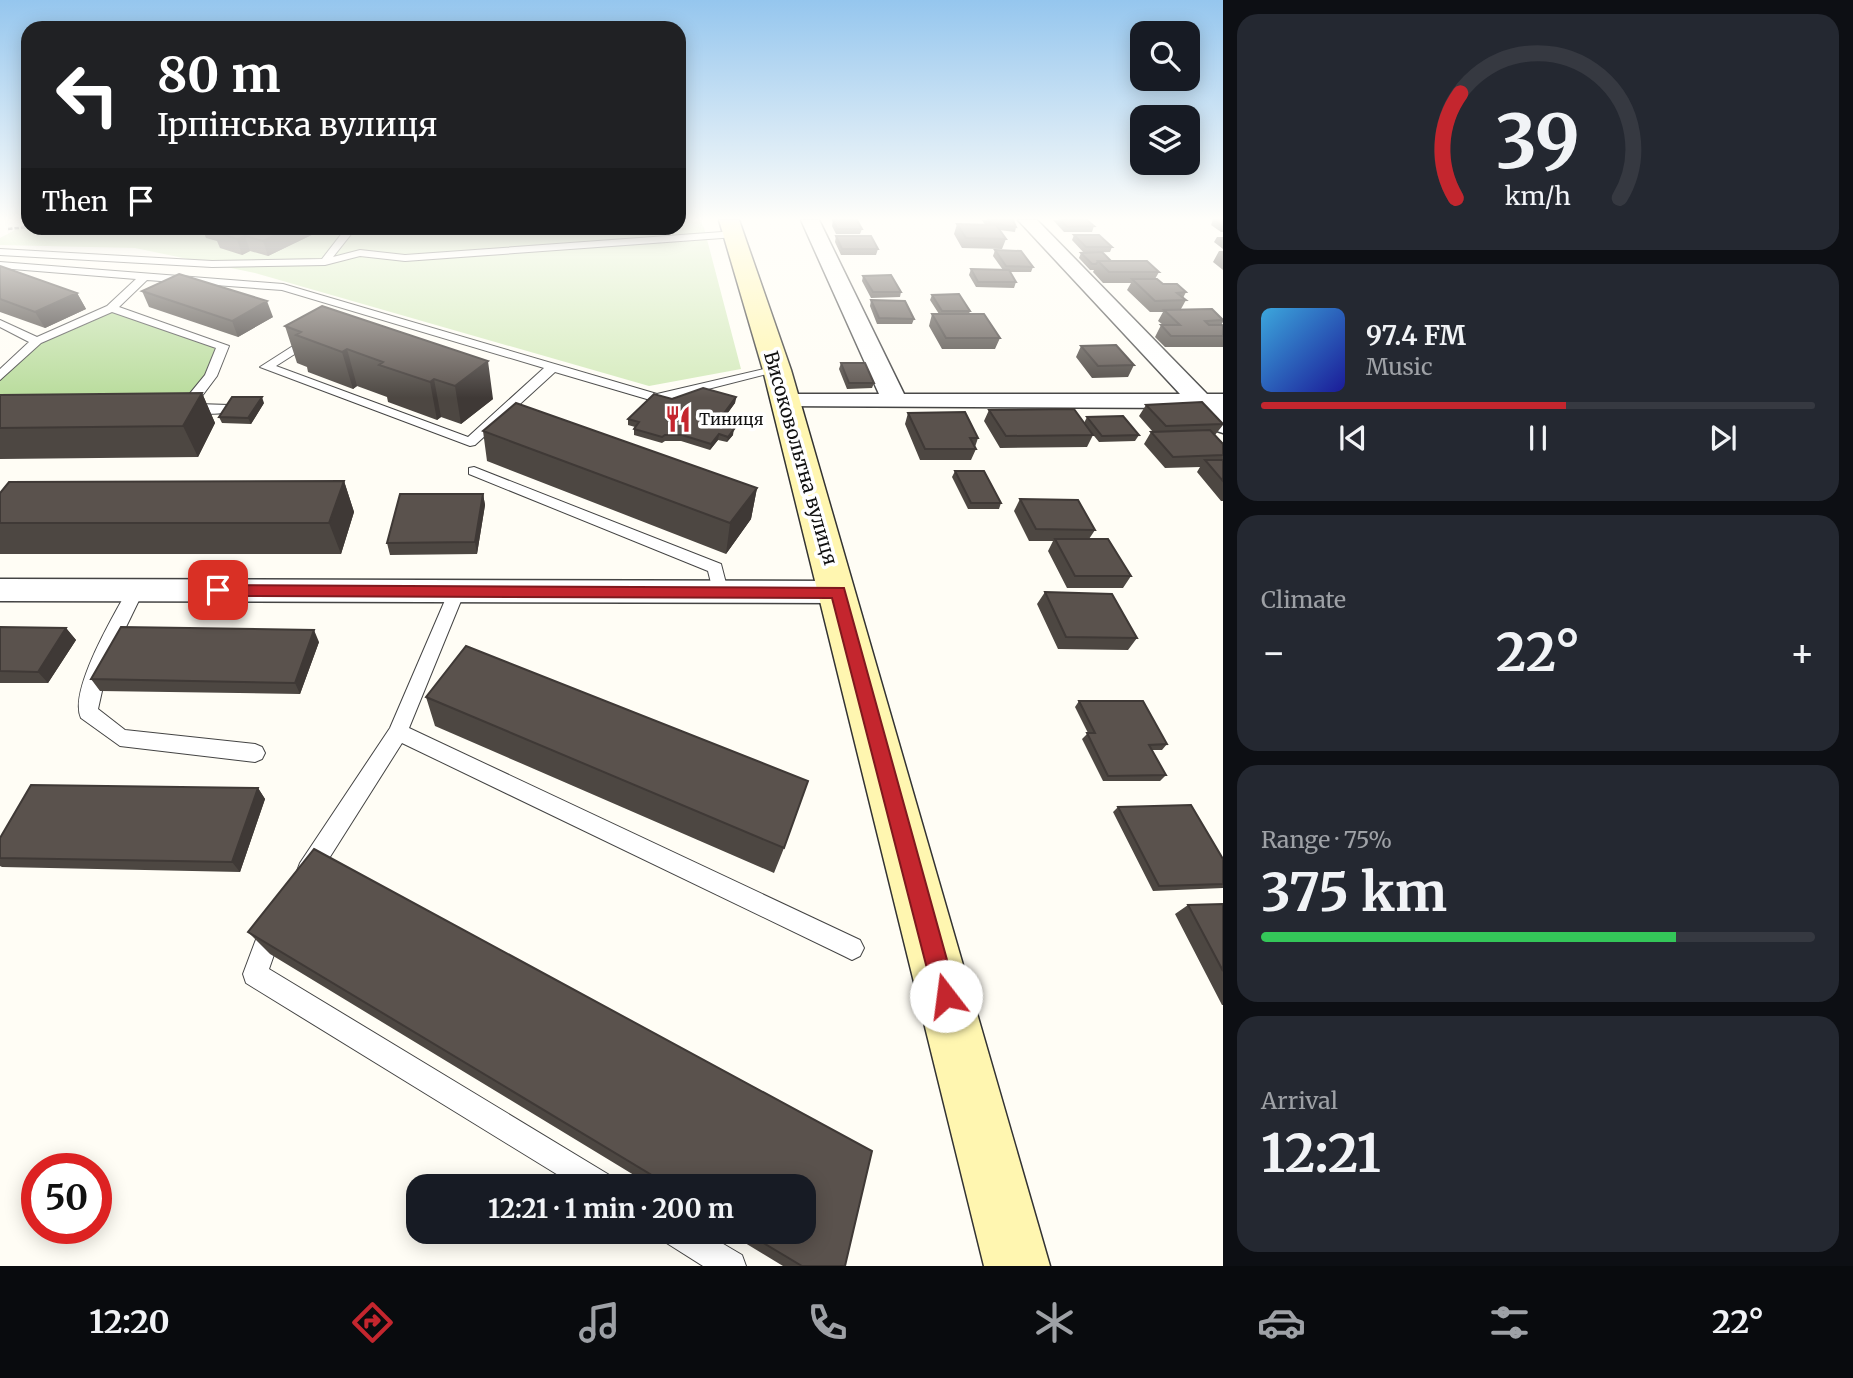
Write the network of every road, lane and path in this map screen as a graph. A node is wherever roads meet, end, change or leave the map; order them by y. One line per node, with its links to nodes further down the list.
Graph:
1 (142, 279): 6 (lane)
2 (193, 279): 10 (lane)
3 (749, 279): 11 (main road, Високовольтна вулиця)
4 (838, 279): 14 (street)
5 (1087, 279): 15 (street)
6 (111, 308): 9 (lane); 16 (lane)
7 (0, 323): 9 (lane)
8 (324, 331): 10 (lane)
9 (37, 341): 12 (lane)
10 (552, 368): 11 (lane)
11 (777, 370): 13 (main road, Високовольтна вулиця)
12 (0, 376)
13 (785, 401): 14 (street); 23 (main road, Високовольтна вулиця)
14 (895, 401): 15 (street)
15 (1211, 401): 17 (street)
16 (230, 409)
17 (1223, 425)
18 (474, 471): 22 (lane)
19 (0, 590): 20 (street)
20 (136, 590): 21 (street); 25 (lane)
21 (457, 591): 22 (street); 24 (lane)
22 (720, 592): 23 (street)
23 (838, 592): 30 (main road, Високовольтна вулиця)
24 (398, 732): 26 (lane); 27 (lane)
25 (255, 753)
26 (852, 948)
27 (581, 1174)
28 (694, 1244): 29 (lane)
29 (730, 1266)
30 (1017, 1266)

